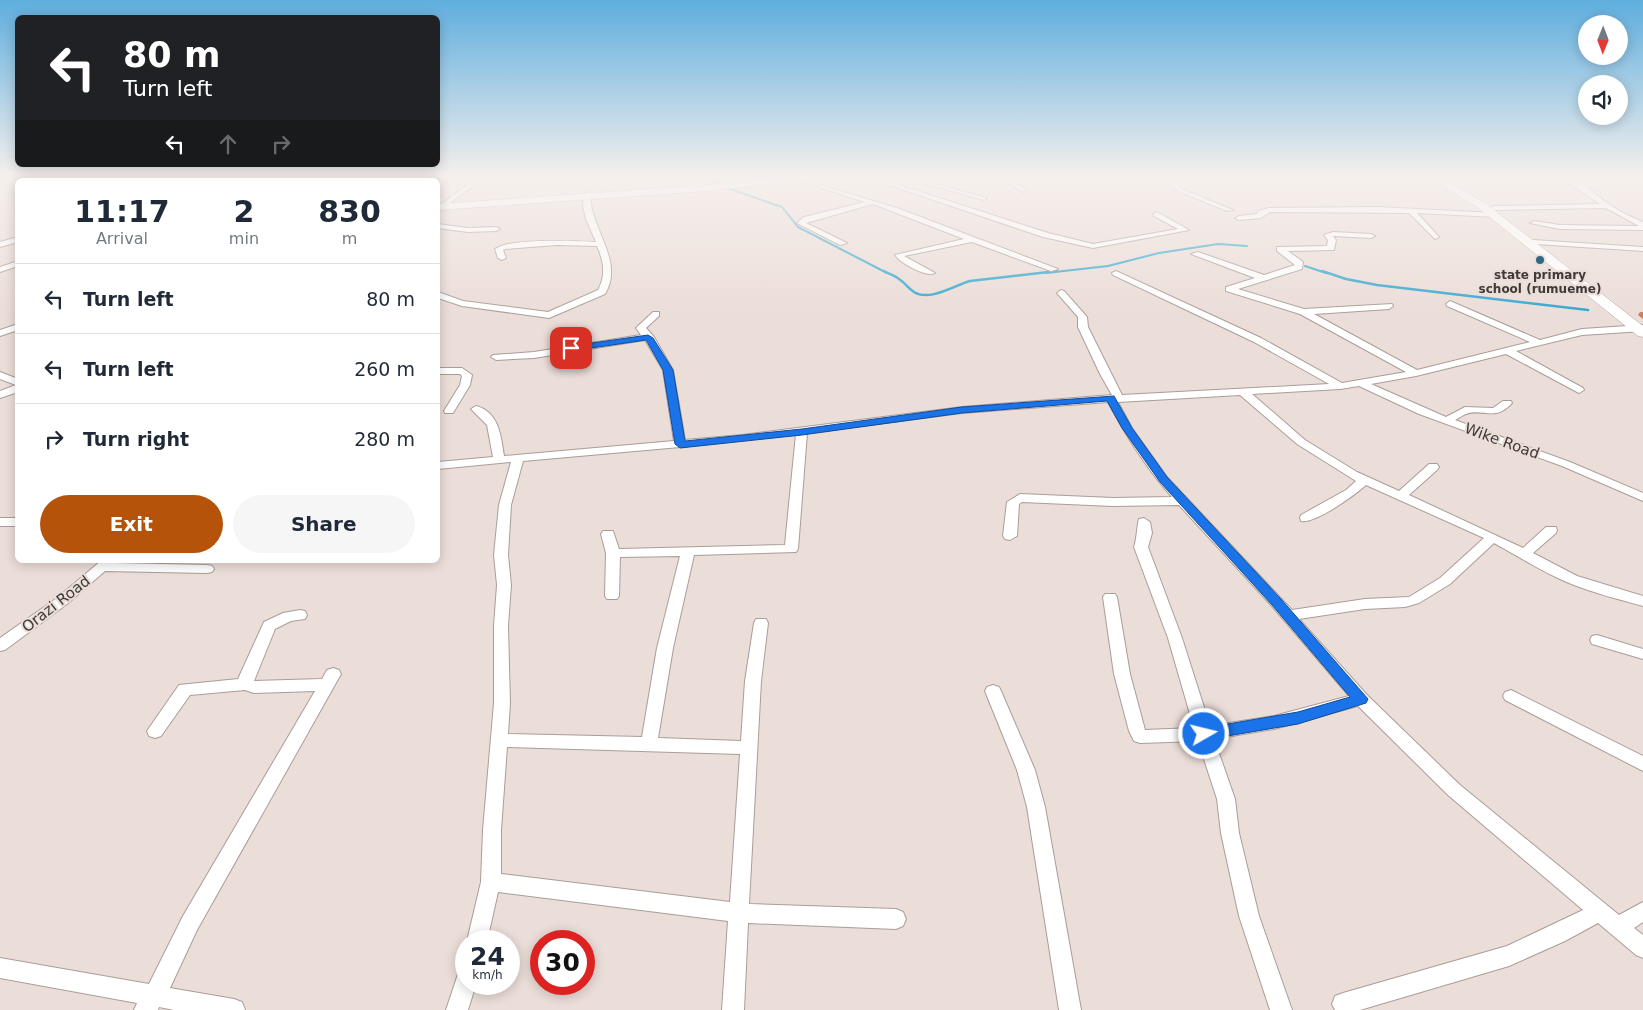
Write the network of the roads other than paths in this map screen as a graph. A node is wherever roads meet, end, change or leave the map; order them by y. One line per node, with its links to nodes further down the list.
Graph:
1 (590, 223): 18 (street)
2 (803, 223): 19 (street)
3 (932, 223): 15 (street)
4 (1012, 223): 5 (street)
5 (1173, 223)
6 (1422, 223): 14 (street)
7 (1508, 223): 37 (main road)
8 (1510, 223): 17 (main road)
9 (1535, 223): 11 (street)
10 (440, 226): 12 (street)
11 (1643, 226)
12 (496, 229)
13 (1371, 236): 29 (street)
14 (1435, 237)
15 (974, 238): 25 (street); 27 (street)
16 (15, 240): 20 (street)
17 (1536, 242): 21 (street); 37 (main road)
18 (600, 244): 23 (street); 31 (street)
19 (843, 244)
20 (0, 245)
21 (1643, 249)
22 (1195, 254): 29 (street)
23 (502, 258)
24 (15, 264): 26 (street)
25 (1054, 269)
26 (0, 270)
27 (931, 273)
28 (1116, 273): 48 (street)
29 (1262, 278): 34 (street)
30 (1061, 293): 53 (street)
31 (440, 296)
32 (1450, 304): 40 (street)
33 (1389, 306): 34 (street)
34 (1303, 312): 44 (street)
35 (656, 314): 39 (street)
36 (15, 328): 38 (street)
37 (1641, 329): 40 (street)
38 (0, 333)
39 (648, 338): 42 (street); 59 (street)
40 (1540, 343): 41 (street)
41 (1509, 351): 44 (street); 50 (street)
42 (496, 357)
43 (440, 371): 56 (street)
44 (1416, 373): 47 (street)
45 (0, 375): 46 (street)
46 (15, 382)
47 (1361, 383): 48 (street); 57 (street, Wike Road)
48 (1340, 386): 51 (street)
49 (15, 389): 52 (street)
50 (1579, 390)
51 (1243, 392): 53 (street); 64 (street)
52 (0, 395)
53 (1115, 398): 58 (street); 67 (street)
54 (1507, 403): 57 (street)
55 (476, 409): 61 (street)
56 (449, 411)
57 (1446, 420): 66 (street, Wike Road)
58 (802, 432): 59 (street); 76 (street)
59 (680, 444): 60 (street)
60 (518, 457): 61 (street); 96 (street)
61 (499, 459): 62 (street)
62 (440, 465)
63 (1433, 468): 65 (street)
64 (1364, 480): 65 (street); 68 (street)
65 (1401, 496): 75 (street)
66 (1643, 497)
67 (1182, 501): 74 (street); 85 (street)
68 (1306, 518)
69 (0, 522): 70 (street)
70 (15, 522)
71 (1144, 522): 95 (street)
72 (1551, 530): 78 (street)
73 (608, 534): 77 (street)
74 (1010, 536)
75 (1492, 537): 78 (street); 85 (street)
76 (688, 552): 77 (street); 97 (street)
77 (613, 553): 81 (street)
78 (1523, 555): 83 (street)
79 (106, 564): 80 (street); 88 (street, Orazi Road)
80 (207, 569)
81 (612, 596)
82 (1110, 597): 95 (street)
83 (1643, 601)
84 (300, 615): 90 (street)
85 (1288, 616): 93 (street)
86 (761, 623): 98 (street)
87 (1597, 640): 89 (street)
88 (0, 646)
89 (1643, 654)
90 (246, 684): 94 (street); 110 (street)
91 (993, 690): 115 (street)
92 (1511, 696): 99 (street)
93 (1361, 699): 95 (street); 102 (street)
94 (155, 731)
95 (1204, 734): 116 (street)
96 (500, 740): 97 (street); 100 (street)
97 (649, 744): 98 (street)
98 (750, 748): 103 (street)
99 (1643, 764)
100 (491, 882): 103 (street); 106 (street)
101 (1643, 911): 105 (street)
102 (1599, 912): 105 (street); 111 (street)
103 (740, 913): 104 (street); 114 (street)
104 (896, 919)
105 (1618, 927): 107 (street)
106 (480, 930)
107 (1643, 948)
108 (0, 968): 110 (street)
109 (462, 995): 113 (street)
110 (150, 1003): 112 (street)
111 (1343, 1004)
112 (234, 1010)
113 (457, 1010)
114 (733, 1010)
115 (1070, 1010)
116 (1281, 1010)

